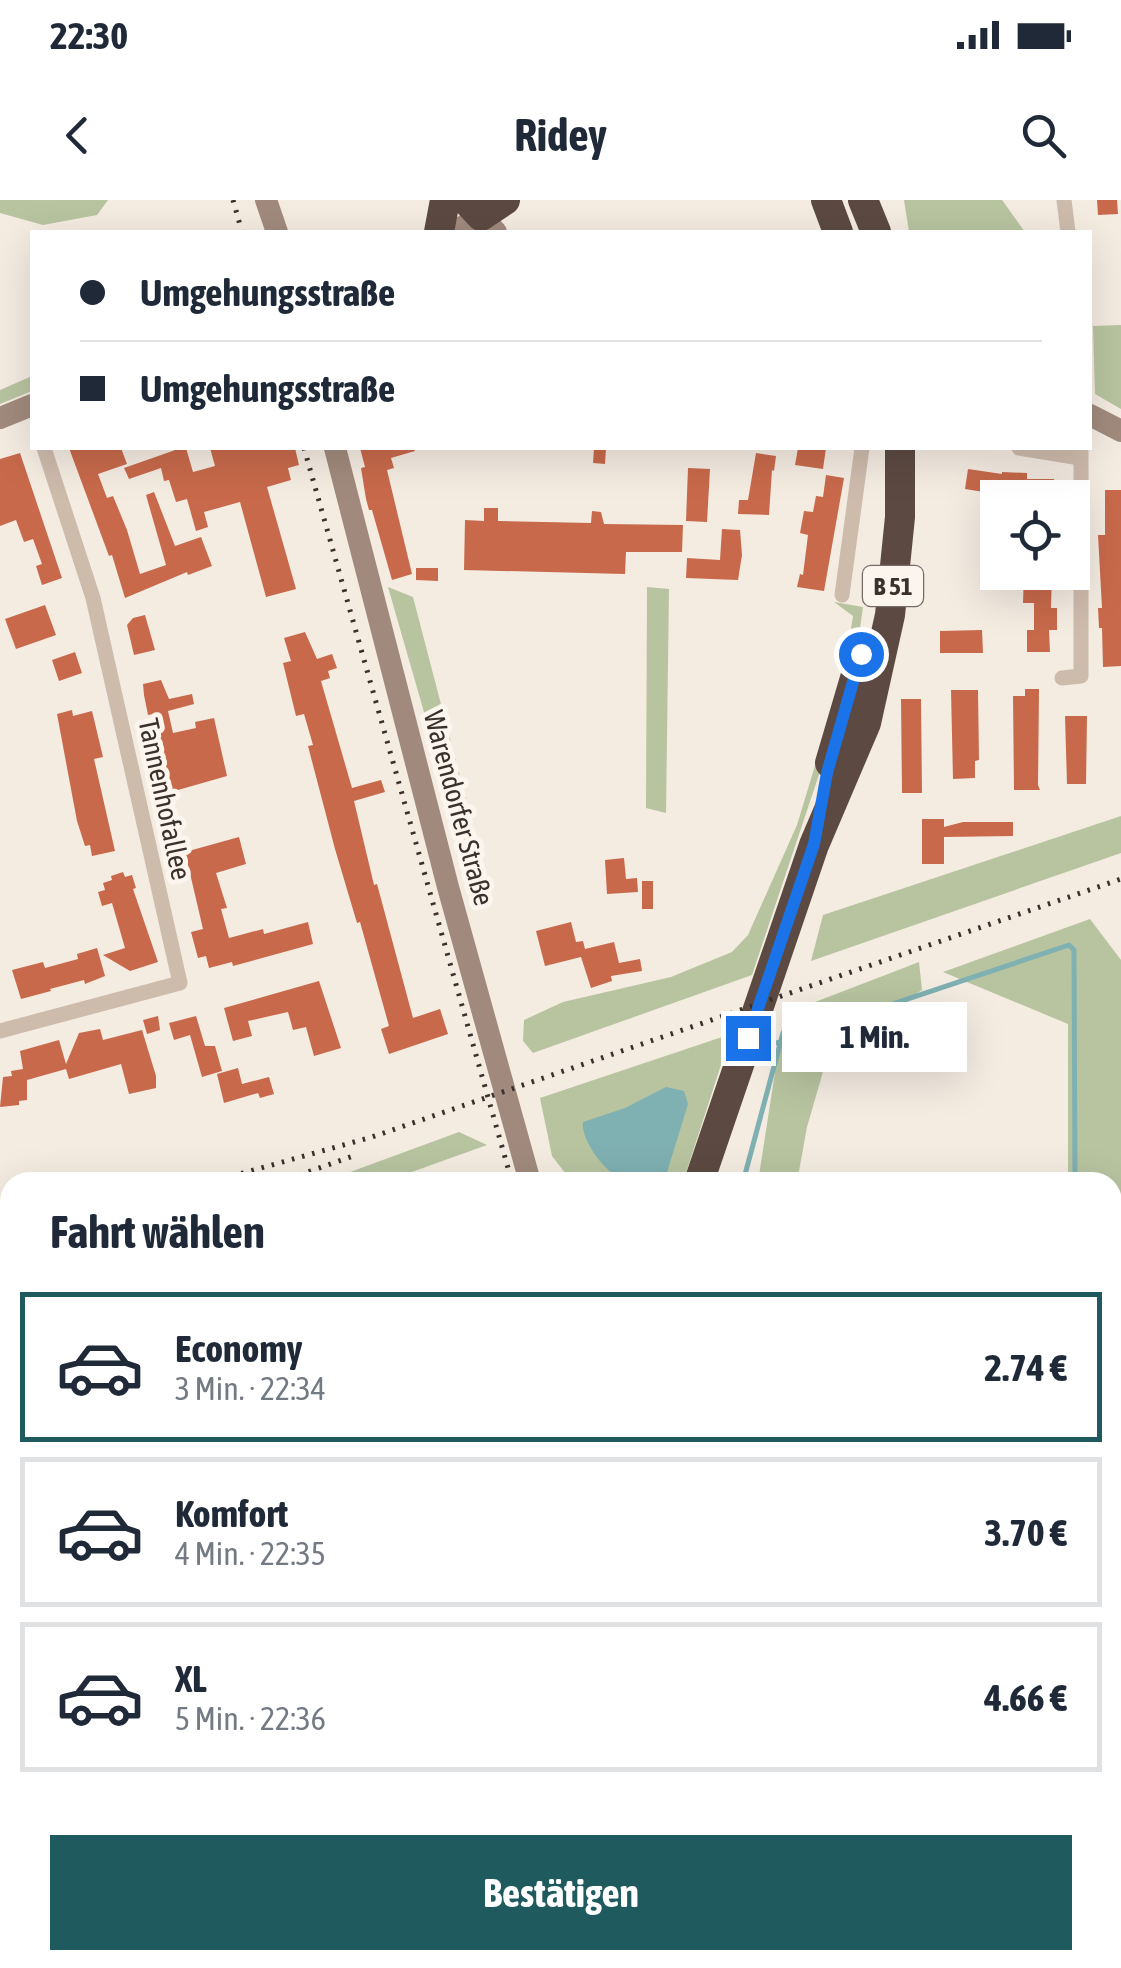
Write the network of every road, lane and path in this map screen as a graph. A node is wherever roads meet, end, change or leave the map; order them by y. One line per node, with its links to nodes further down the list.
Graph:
1 (266, 200): 9 (main road)
2 (445, 200): 10 (highway)
3 (826, 200): 12 (highway)
4 (847, 200): 13 (highway)
5 (864, 200): 14 (highway)
6 (883, 200): 15 (highway)
7 (1064, 200): 16 (street)
8 (487, 212): 11 (main road)
9 (276, 230)
10 (439, 230)
11 (456, 230)
12 (837, 230)
13 (859, 230)
14 (875, 230)
15 (888, 230)
16 (1068, 230)
17 (30, 409): 19 (main road)
18 (1092, 417): 20 (main road)
19 (0, 418)
20 (1121, 431)
21 (45, 450): 33 (street, Tannenhofallee)
22 (335, 450): 34 (main road, Warendorfer Straße)
23 (862, 450): 29 (street)
24 (882, 450): 32 (highway, B 51)
25 (900, 450): 31 (highway, B 51)
26 (916, 450): 31 (highway)
27 (1043, 450): 28 (street)
28 (1080, 453): 30 (street)
29 (842, 594)
30 (1062, 678)
31 (866, 723): 32 (highway, B 51)
32 (814, 844): 35 (highway, B 51)
33 (0, 1031)
34 (527, 1172)
35 (702, 1172)

